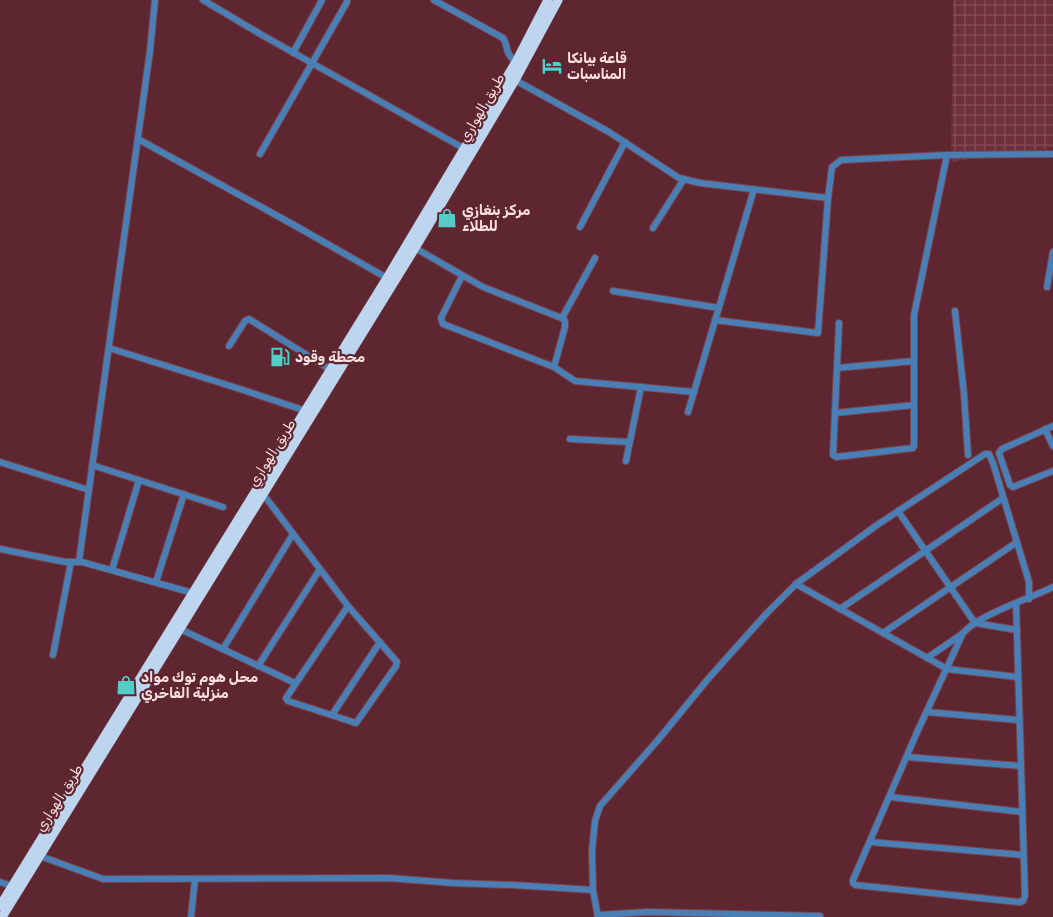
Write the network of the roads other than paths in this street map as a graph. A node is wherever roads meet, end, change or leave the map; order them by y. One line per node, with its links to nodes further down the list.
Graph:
1 (155, 0): 13 (street)
2 (203, 0): 9 (street)
3 (322, 0): 9 (street)
4 (434, 0): 10 (street)
5 (548, 0): 8 (highway, طريق الهواري)
6 (558, 0): 8 (highway, طريق الهواري)
7 (347, 2): 11 (street)
8 (531, 41): 10 (highway, طريق الهواري); 12 (highway, طريق الهواري)
9 (293, 52): 11 (street)
10 (516, 62): 15 (highway, طريق الهواري)
11 (312, 63): 15 (street); 16 (street)
12 (515, 80): 14 (street); 24 (highway, طريق الهواري)
13 (138, 140): 28 (street); 37 (street)
14 (625, 142): 19 (street); 22 (street)
15 (465, 149): 28 (highway, طريق الهواري)
16 (260, 154)
17 (1053, 154): 18 (street)
18 (947, 155): 21 (street); 38 (street)
19 (684, 179): 20 (street); 23 (street)
20 (754, 189): 21 (street); 31 (street)
21 (828, 198): 34 (street)
22 (580, 226)
23 (653, 228)
24 (415, 248): 27 (street); 61 (highway, طريق الهواري)
25 (1053, 252): 29 (street)
26 (595, 258): 33 (street)
27 (462, 276): 33 (street); 39 (street)
28 (387, 278): 41 (highway, طريق الهواري)
29 (1047, 287)
30 (613, 291): 31 (street)
31 (719, 308): 34 (street)
32 (955, 310): 53 (street)
33 (562, 318): 39 (street)
34 (715, 320): 43 (street)
35 (839, 322): 40 (street)
36 (229, 346): 41 (street)
37 (109, 348): 45 (street); 56 (street)
38 (914, 360): 40 (street); 44 (street)
39 (554, 367): 42 (street)
40 (837, 368): 47 (street)
41 (331, 370): 45 (highway, طريق الهواري)
42 (641, 387): 43 (street); 51 (street)
43 (694, 392): 46 (street)
44 (914, 405): 47 (street); 47 (street)
45 (306, 411): 77 (highway, طريق الهواري)
46 (688, 412)
47 (835, 413)
48 (1053, 426): 49 (street)
49 (1045, 429): 52 (street); 57 (street)
50 (570, 439): 51 (street)
51 (629, 442): 54 (street)
52 (1053, 446)
53 (968, 455)
54 (626, 461)
55 (0, 462): 59 (street)
56 (92, 465): 58 (street); 59 (street)
57 (1053, 472)
58 (139, 480): 60 (street); 72 (street)
59 (89, 490): 70 (street)
60 (184, 494): 63 (street); 73 (street)
61 (263, 494): 65 (street); 83 (highway, طريق الهواري)
62 (1003, 498): 64 (street); 66 (street); 68 (street)
63 (223, 507)
64 (898, 511): 68 (street); 74 (street)
65 (293, 534): 71 (street); 88 (street)
66 (1017, 542): 75 (street); 78 (street)
67 (0, 549): 69 (street)
68 (925, 551): 75 (street); 81 (street)
69 (71, 562): 70 (street); 89 (street)
70 (79, 562): 72 (street)
71 (320, 568): 80 (street); 91 (street)
72 (112, 570): 73 (street)
73 (156, 582): 77 (street)
74 (796, 584): 81 (street); 109 (street)
75 (950, 587): 82 (street); 85 (street)
76 (1053, 588): 78 (street)
77 (193, 593): 95 (highway, طريق الهواري)
78 (1029, 598): 79 (street)
79 (1016, 603): 82 (street); 84 (street)
80 (348, 606): 87 (street); 94 (street)
81 (840, 609): 85 (street)
82 (975, 623): 84 (street); 86 (street)
83 (180, 629): 88 (street); 95 (highway, طريق الهواري)
84 (1017, 630): 93 (street)
85 (883, 633): 90 (street)
86 (963, 633): 90 (street); 92 (street)
87 (380, 642): 97 (street); 97 (street)
88 (223, 649): 91 (street)
89 (53, 655)
90 (927, 658): 92 (street)
91 (258, 666): 94 (street)
92 (947, 669): 93 (street); 96 (street)
93 (1018, 677): 98 (street)
94 (296, 683): 97 (street)
95 (138, 689): 105 (highway, طريق الهواري); 108 (highway, طريق الهواري)
96 (927, 712): 98 (street); 99 (street)
97 (332, 714)
98 (1019, 720): 100 (street)
99 (907, 757): 100 (street); 101 (street)
100 (1020, 766): 102 (street)
101 (890, 797): 102 (street); 103 (street)
102 (1022, 812): 104 (street)
103 (870, 842): 104 (street); 104 (street)
104 (1023, 855)
105 (40, 856): 106 (street); 113 (highway, طريق الهواري)
106 (195, 879): 109 (street); 114 (street)
107 (0, 882): 108 (street)
108 (12, 886): 110 (highway, طريق الهواري)
109 (593, 890): 111 (street)
110 (0, 906)
111 (598, 916): 112 (street)
112 (820, 916)
113 (2, 917)
114 (192, 917)

